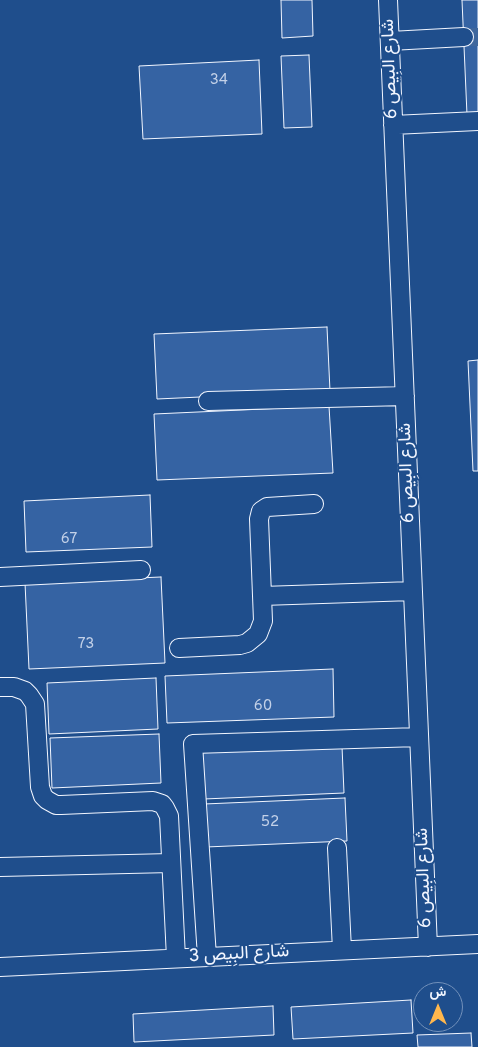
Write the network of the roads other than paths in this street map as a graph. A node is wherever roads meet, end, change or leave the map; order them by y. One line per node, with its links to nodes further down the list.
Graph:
1 (388, 0): 3 (street, شارع البِيص 6)
2 (464, 38): 3 (street)
3 (390, 41): 5 (street, شارع البِيص 6)
4 (478, 121): 5 (street)
5 (393, 125): 6 (street, شارع البِيص 6)
6 (405, 396): 7 (street); 11 (street, شارع البِيص 6)
7 (208, 401)
8 (314, 504): 12 (street)
9 (141, 570): 10 (street)
10 (0, 577)
11 (413, 590): 12 (street); 15 (street, شارع البِيص 6)
12 (262, 596): 13 (street)
13 (179, 648)
14 (0, 687): 17 (street)
15 (419, 737): 20 (street, شارع البِيص 6); 22 (street)
16 (337, 848): 21 (street)
17 (171, 863): 18 (street); 23 (street)
18 (0, 867)
19 (478, 944): 20 (street, شارع البِيص 3)
20 (428, 946): 21 (street, شارع البِيص 3)
21 (342, 950): 22 (street, شارع البِيص 3)
22 (206, 957): 23 (street, شارع البِيص 3)
23 (176, 958): 24 (street, شارع البِيص 3)
24 (0, 967)

